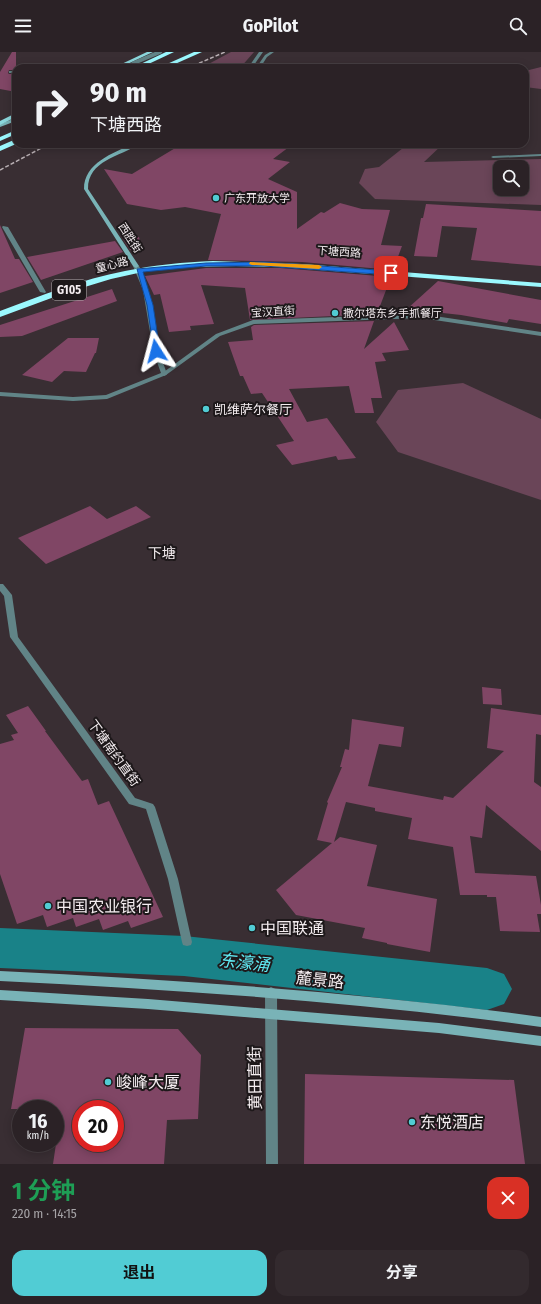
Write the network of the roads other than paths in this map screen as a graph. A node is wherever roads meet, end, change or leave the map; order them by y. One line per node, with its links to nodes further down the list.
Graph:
1 (151, 52): 10 (main road)
2 (160, 52): 11 (street, bridge)
3 (171, 52): 12 (highway)
4 (184, 52): 13 (highway)
5 (192, 52): 14 (highway)
6 (199, 52): 15 (highway)
7 (202, 52): 16 (highway)
8 (261, 52): 17 (street)
9 (272, 52): 18 (street)
10 (124, 64)
11 (133, 64)
12 (150, 64)
13 (151, 64)
14 (164, 64)
15 (171, 64)
16 (175, 64)
17 (253, 64)
18 (261, 64)
19 (12, 117): 21 (main road)
20 (12, 121): 22 (street)
21 (0, 123)
22 (0, 126)
23 (12, 127): 24 (highway)
24 (0, 133)
25 (12, 134): 26 (highway)
26 (0, 139)
27 (12, 139): 29 (highway)
28 (12, 143): 31 (highway)
29 (0, 144)
30 (130, 148): 35 (street, 西胜街)
31 (0, 149)
32 (541, 155): 33 (street)
33 (493, 157)
34 (5, 227): 38 (street)
35 (138, 268): 36 (highway, 下塘西路 / G105); 37 (highway, 下塘西路 / G105); 38 (highway, 童心路 / G105); 40 (highway, 童心路 / G105); 42 (street, 西胜街)
36 (541, 279)
37 (541, 285)
38 (43, 292): 39 (highway, 童心路 / G105)
39 (0, 306)
40 (0, 314)
41 (541, 334): 42 (street, 宝汉直街)
42 (164, 374): 43 (street, 宝汉直街)
43 (0, 394)
44 (0, 586): 45 (street, 下塘南约直街)
45 (187, 942)
46 (0, 976): 47 (street, 麓景路)
47 (271, 992): 49 (street, 黄田直街); 50 (street, 麓景路)
48 (0, 995): 49 (street)
49 (270, 1014): 51 (street); 52 (street, 黄田直街)
50 (541, 1022)
51 (541, 1041)
52 (272, 1164)

